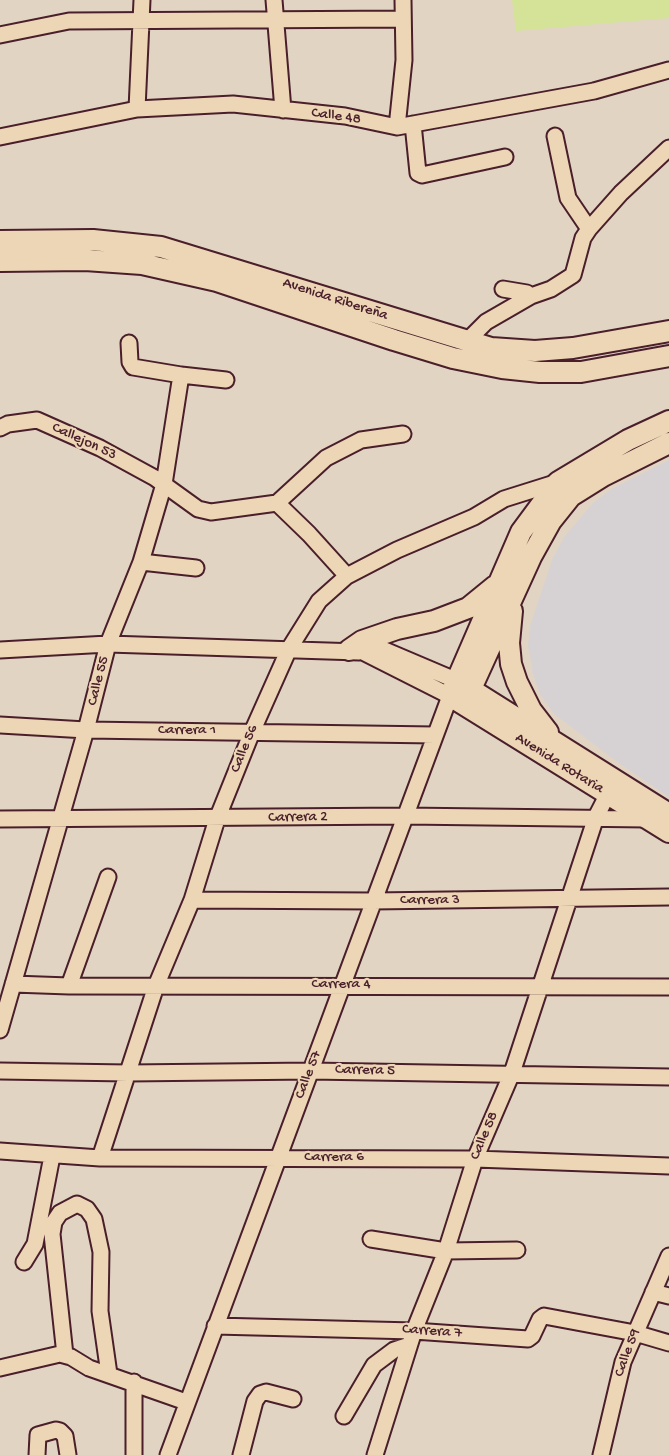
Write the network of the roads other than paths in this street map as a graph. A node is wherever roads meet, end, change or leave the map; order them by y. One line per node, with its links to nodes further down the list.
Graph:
1 (142, 0): 6 (street)
2 (274, 0): 4 (street)
3 (404, 0): 5 (street)
4 (276, 19): 5 (street); 6 (street); 10 (street)
5 (403, 19): 12 (street)
6 (143, 20): 7 (street); 9 (street)
7 (0, 35)
8 (669, 70): 11 (street, Calle 48)
9 (137, 109): 10 (street, Calle 48); 14 (street, Calle 48)
10 (284, 110): 12 (street, Calle 48)
11 (413, 124): 12 (street, Calle 48); 16 (street)
12 (397, 127)
13 (555, 136): 17 (street)
14 (0, 137)
15 (669, 148): 17 (street)
16 (505, 157)
17 (589, 229): 21 (street)
18 (0, 241): 23 (main road, Avenida Ribereña)
19 (0, 261): 25 (main road, Avenida Ribereña)
20 (503, 289): 21 (street)
21 (531, 296): 23 (street)
22 (669, 331): 23 (main road, Avenida Ribereña)
23 (467, 341)
24 (129, 343): 26 (street)
25 (669, 356)
26 (181, 375): 27 (street); 33 (street, Calle 55)
27 (226, 380)
28 (669, 421): 32 (main road)
29 (0, 428): 33 (street, Callejon 53)
30 (403, 434): 34 (street)
31 (669, 443): 38 (main road)
32 (558, 482): 37 (street, Calle 56); 38 (main road)
33 (164, 484): 34 (street, Callejon 53); 35 (street, Calle 55)
34 (277, 503): 37 (street)
35 (142, 562): 36 (street); 39 (street, Calle 55)
36 (196, 568)
37 (347, 576): 40 (street, Calle 56)
38 (508, 583): 42 (main road); 43 (main road); 48 (main road)
39 (108, 644): 40 (street); 41 (street); 45 (street, Calle 55)
40 (289, 649): 42 (street); 46 (street, Calle 56)
41 (0, 650)
42 (356, 651): 43 (street)
43 (460, 692): 47 (street, Calle 57); 48 (main road, Avenida Rotaria); 49 (main road, Avenida Rotaria)
44 (0, 725): 45 (street, Carrera 1)
45 (86, 730): 46 (street, Carrera 1); 56 (street, Calle 55)
46 (252, 732): 47 (street, Carrera 1); 55 (street, Calle 56)
47 (435, 735): 51 (street, Calle 57)
48 (570, 752): 49 (main road, Avenida Rotaria)
49 (611, 788): 50 (main road, Avenida Rotaria); 52 (street, Calle 58); 53 (main road, Avenida Rotaria)
50 (669, 814)
51 (404, 816): 52 (street, Carrera 2); 55 (street, Carrera 2); 62 (street, Calle 57)
52 (596, 817): 53 (street, Carrera 2); 61 (street, Calle 58)
53 (647, 818): 57 (main road, Avenida Rotaria)
54 (0, 819): 56 (street, Carrera 2)
55 (217, 819): 56 (street, Carrera 2); 60 (street, Calle 56)
56 (60, 820): 63 (street, Calle 55)
57 (669, 832)
58 (108, 877): 66 (street)
59 (669, 897): 61 (street, Carrera 3)
60 (192, 900): 62 (street, Carrera 3); 67 (street, Calle 56)
61 (570, 900): 62 (street, Carrera 3); 65 (street, Calle 58)
62 (373, 901): 64 (street, Calle 57)
63 (13, 984): 66 (street, Carrera 4); 69 (street, Calle 55)
64 (342, 985): 65 (street, Carrera 4); 67 (street, Carrera 4); 71 (street, Calle 57)
65 (540, 985): 68 (street, Carrera 4); 73 (street, Calle 58)
66 (69, 986): 67 (street, Carrera 4)
67 (156, 986): 72 (street, Calle 56)
68 (669, 987)
69 (0, 1030)
70 (0, 1071): 72 (street, Carrera 5)
71 (311, 1071): 72 (street, Carrera 5); 73 (street, Carrera 5); 78 (street, Calle 57)
72 (128, 1073): 77 (street, Calle 56)
73 (512, 1073): 74 (street, Carrera 5); 79 (street, Calle 58)
74 (669, 1077)
75 (0, 1151): 76 (street, Carrera 6)
76 (52, 1156): 77 (street, Carrera 6); 85 (street)
77 (100, 1158): 78 (street, Carrera 6)
78 (277, 1158): 79 (street, Carrera 6); 88 (street, Calle 57)
79 (475, 1159): 80 (street, Carrera 6); 83 (street, Calle 58)
80 (669, 1166)
81 (371, 1240): 83 (street)
82 (517, 1250): 83 (street)
83 (446, 1251): 90 (street, Calle 58)
84 (669, 1256): 86 (street, Calle 59)
85 (24, 1262)
86 (652, 1292): 87 (street); 89 (street, Calle 59)
87 (669, 1296)
88 (215, 1326): 90 (street, Carrera 7); 97 (street, Calle 57)
89 (635, 1333): 90 (street, Carrera 7); 91 (street); 105 (street, Calle 59)
90 (412, 1338): 98 (street); 104 (street, Calle 58)
91 (669, 1343)
92 (66, 1355): 93 (street); 94 (street); 94 (street)
93 (0, 1368)
94 (109, 1374): 95 (street)
95 (134, 1382): 97 (street); 101 (street)
96 (293, 1399): 103 (street)
97 (186, 1402): 102 (street, Calle 57)
98 (344, 1416)
99 (37, 1455): 100 (street)
100 (68, 1455)
101 (134, 1455)
102 (168, 1455)
103 (241, 1455)
104 (375, 1455)
105 (601, 1455)

